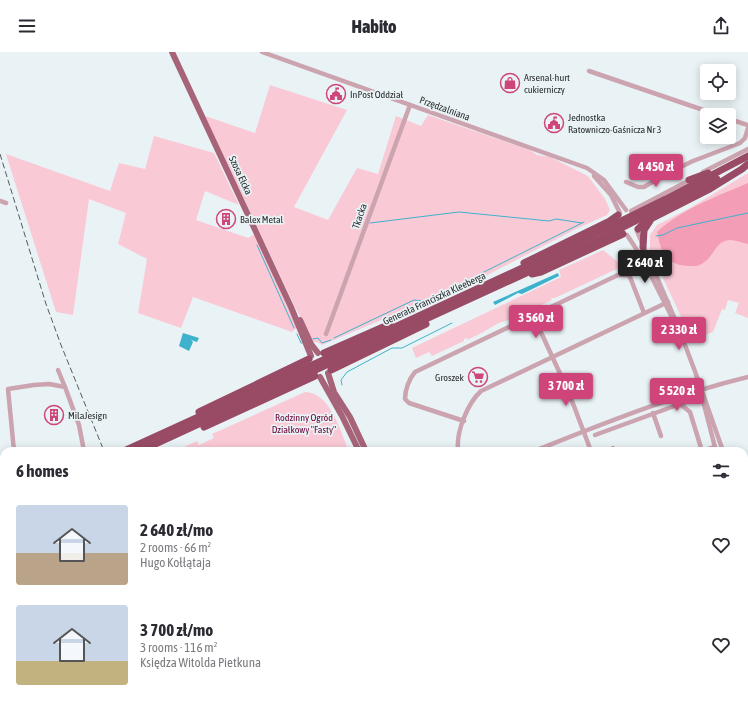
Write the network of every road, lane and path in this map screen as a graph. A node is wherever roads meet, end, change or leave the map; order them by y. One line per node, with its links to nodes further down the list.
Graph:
1 (172, 52): 30 (main road, Szosa Ełcka)
2 (262, 52): 4 (street, Przędzalniana)
3 (589, 71): 5 (street)
4 (410, 105): 11 (street, Przędzalniana); 31 (street, Tkacka)
5 (700, 109)
6 (736, 121): 7 (street)
7 (748, 125)
8 (748, 128): 13 (street)
9 (748, 149): 12 (street)
10 (747, 160): 12 (highway); 18 (highway); 21 (highway, Generała Franciszka Kleeberga, bridge)
11 (576, 165): 16 (street, Przędzalniana); 17 (street, Przędzalniana)
12 (689, 180): 16 (street)
13 (626, 182)
14 (0, 201): 15 (street)
15 (6, 203)
16 (629, 211): 17 (street); 19 (street)
17 (619, 214): 20 (street); 24 (highway)
18 (651, 219): 19 (highway); 22 (highway)
19 (637, 230): 20 (street); 22 (street)
20 (625, 234): 23 (highway); 25 (street)
21 (593, 239): 23 (highway, Generała Franciszka Kleeberga); 24 (highway, Generała Franciszka Kleeberga)
22 (643, 247): 25 (street)
23 (514, 279): 27 (highway, Generała Franciszka Kleeberga)
24 (490, 283): 26 (highway, Generała Franciszka Kleeberga)
25 (666, 303): 28 (street); 41 (street)
26 (445, 304): 32 (highway, Generała Franciszka Kleeberga); 33 (highway)
27 (455, 306): 32 (highway, Generała Franciszka Kleeberga); 37 (highway)
28 (644, 313): 29 (street); 35 (street)
29 (533, 315): 35 (street); 48 (street)
30 (303, 329): 33 (main road, Szosa Ełcka); 34 (main road, Szosa Ełcka)
31 (326, 334)
32 (355, 349): 50 (highway, Generała Franciszka Kleeberga, bridge)
33 (321, 353): 34 (main road); 37 (main road)
34 (310, 357): 38 (main road); 50 (highway)
35 (553, 357): 48 (street); 51 (street)
36 (58, 370): 40 (street)
37 (329, 371): 38 (main road); 49 (main road)
38 (317, 376): 49 (main road); 50 (highway)
39 (748, 377): 41 (street)
40 (65, 387): 54 (street); 55 (street)
41 (701, 390): 42 (street); 64 (street); 65 (street)
42 (677, 397): 44 (street); 45 (street)
43 (689, 401): 44 (street)
44 (680, 404): 46 (street); 63 (street)
45 (631, 413): 47 (street); 51 (street)
46 (653, 413): 47 (street); 53 (street)
47 (634, 420): 52 (street)
48 (464, 421): 60 (street)
49 (350, 424): 58 (main road); 59 (main road)
50 (179, 430): 56 (highway, Generała Franciszka Kleeberga); 57 (highway, Generała Franciszka Kleeberga)
51 (584, 432): 61 (street); 62 (street)
52 (595, 435)
53 (661, 436)
54 (14, 447)
55 (83, 447)
56 (134, 447)
57 (147, 447)
58 (358, 447)
59 (364, 447)
60 (458, 447)
61 (550, 447)
62 (590, 447)
63 (701, 447)
64 (715, 447)
65 (722, 447)

